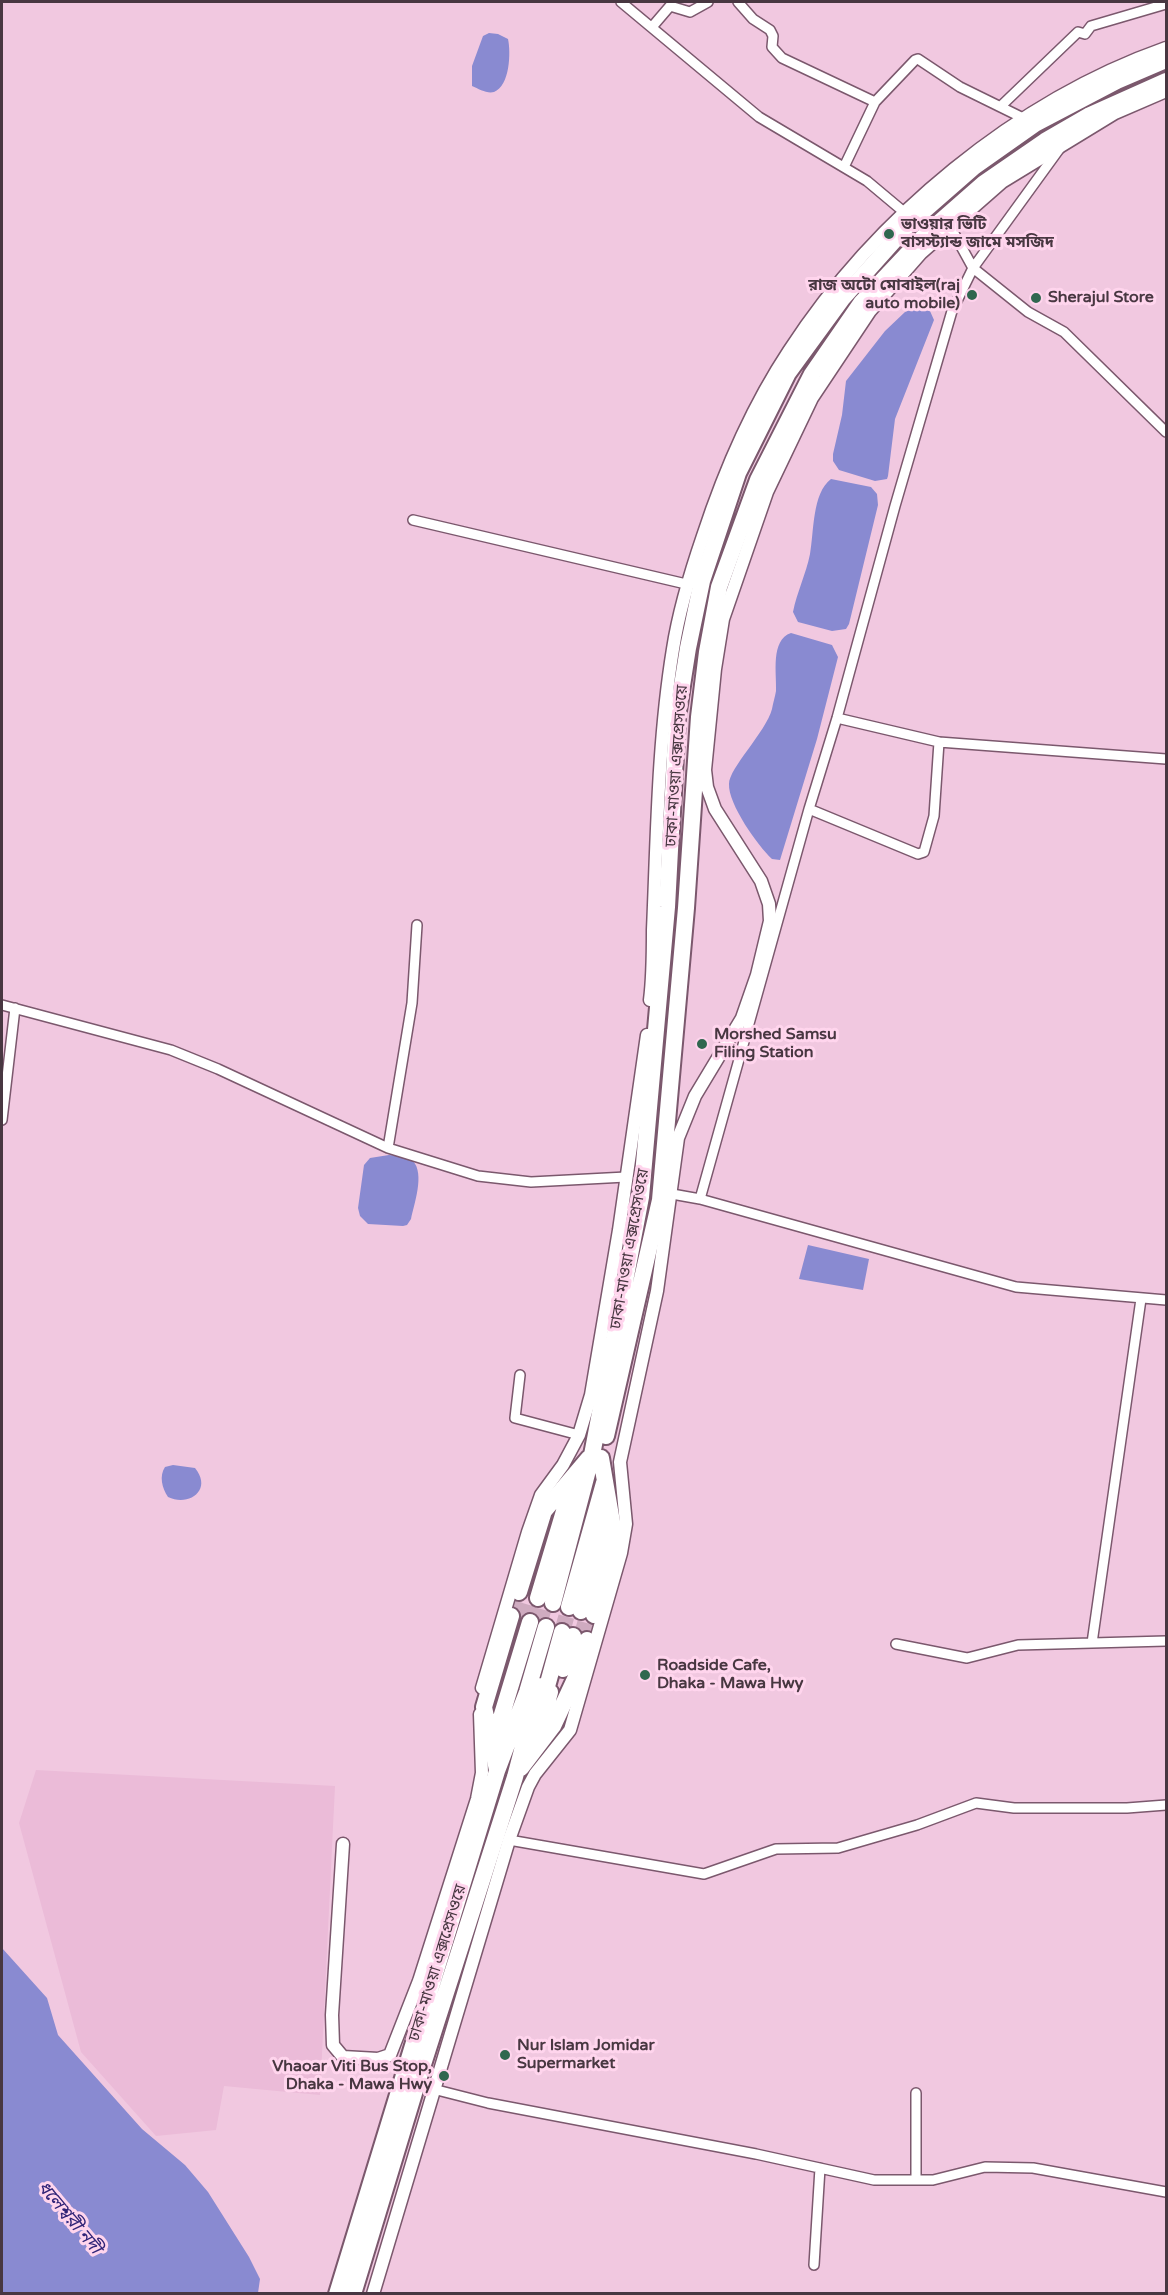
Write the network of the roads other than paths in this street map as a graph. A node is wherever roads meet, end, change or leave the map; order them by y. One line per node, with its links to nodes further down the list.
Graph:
1 (621, 2): 5 (street)
2 (708, 2): 5 (street)
3 (738, 2): 10 (street)
4 (1167, 4): 11 (street)
5 (652, 27): 14 (street)
6 (1167, 48): 12 (street)
7 (1167, 60): 37 (highway, ঢাকা-মাওয়া এক্সপ্রেসওয়ে)
8 (1167, 81): 37 (highway, ঢাকা-মাওয়া এক্সপ্রেসওয়ে)
9 (1167, 91): 13 (street)
10 (875, 102): 11 (street); 14 (street)
11 (1001, 105): 12 (street)
12 (1023, 118): 15 (street)
13 (1063, 144): 16 (street); 17 (street)
14 (844, 167): 15 (street)
15 (904, 212): 20 (street)
16 (951, 228): 17 (street); 31 (street)
17 (973, 268): 18 (street); 21 (street)
18 (1167, 432)
19 (412, 520): 20 (street)
20 (686, 584): 30 (street)
21 (837, 718): 22 (street); 24 (street)
22 (939, 741): 23 (street); 24 (street)
23 (1167, 759)
24 (809, 809): 32 (street)
25 (417, 925): 29 (street)
26 (2, 1005): 27 (street)
27 (15, 1008): 28 (street); 29 (street)
28 (2, 1120)
29 (388, 1148): 30 (street)
30 (626, 1177): 36 (street)
31 (672, 1194): 32 (street); 48 (street)
32 (700, 1199): 33 (street)
33 (1141, 1299): 34 (street); 42 (street)
34 (1167, 1300)
35 (520, 1375): 36 (street)
36 (579, 1435): 49 (street)
37 (588, 1463): 38 (highway, ঢাকা-মাওয়া এক্সপ্রেসওয়ে); 39 (highway, ঢাকা-মাওয়া এক্সপ্রেসওয়ে); 39 (highway, ঢাকা-মাওয়া এক্সপ্রেসওয়ে); 39 (highway, ঢাকা-মাওয়া এক্সপ্রেসওয়ে)
38 (606, 1486): 39 (highway, ঢাকা-মাওয়া এক্সপ্রেসওয়ে); 39 (highway, ঢাকা-মাওয়া এক্সপ্রেসওয়ে)
39 (556, 1604)
40 (549, 1628): 44 (highway, ঢাকা-মাওয়া এক্সপ্রেসওয়ে); 44 (highway, ঢাকা-মাওয়া এক্সপ্রেসওয়ে); 44 (highway, ঢাকা-মাওয়া এক্সপ্রেসওয়ে); 45 (highway, ঢাকা-মাওয়া এক্সপ্রেসওয়ে); 45 (highway, ঢাকা-মাওয়া এক্সপ্রেসওয়ে); 45 (highway, ঢাকা-মাওয়া এক্সপ্রেসওয়ে); 46 (highway, ঢাকা-মাওয়া এক্সপ্রেসওয়ে)
41 (1167, 1641): 42 (street)
42 (1092, 1643): 43 (street)
43 (896, 1644)
44 (492, 1747): 56 (highway, ঢাকা-মাওয়া এক্সপ্রেসওয়ে)
45 (533, 1752): 46 (highway, ঢাকা-মাওয়া এক্সপ্রেসওয়ে)
46 (515, 1777): 57 (highway, ঢাকা-মাওয়া এক্সপ্রেসওয়ে)
47 (1167, 1805): 48 (street)
48 (509, 1840): 50 (street)
49 (343, 1844)
50 (433, 2089): 52 (street); 58 (street)
51 (916, 2092): 53 (street)
52 (819, 2168): 53 (street); 55 (street)
53 (916, 2181): 54 (street)
54 (1167, 2192)
55 (813, 2265)
56 (337, 2294)
57 (353, 2294)
58 (373, 2294)

